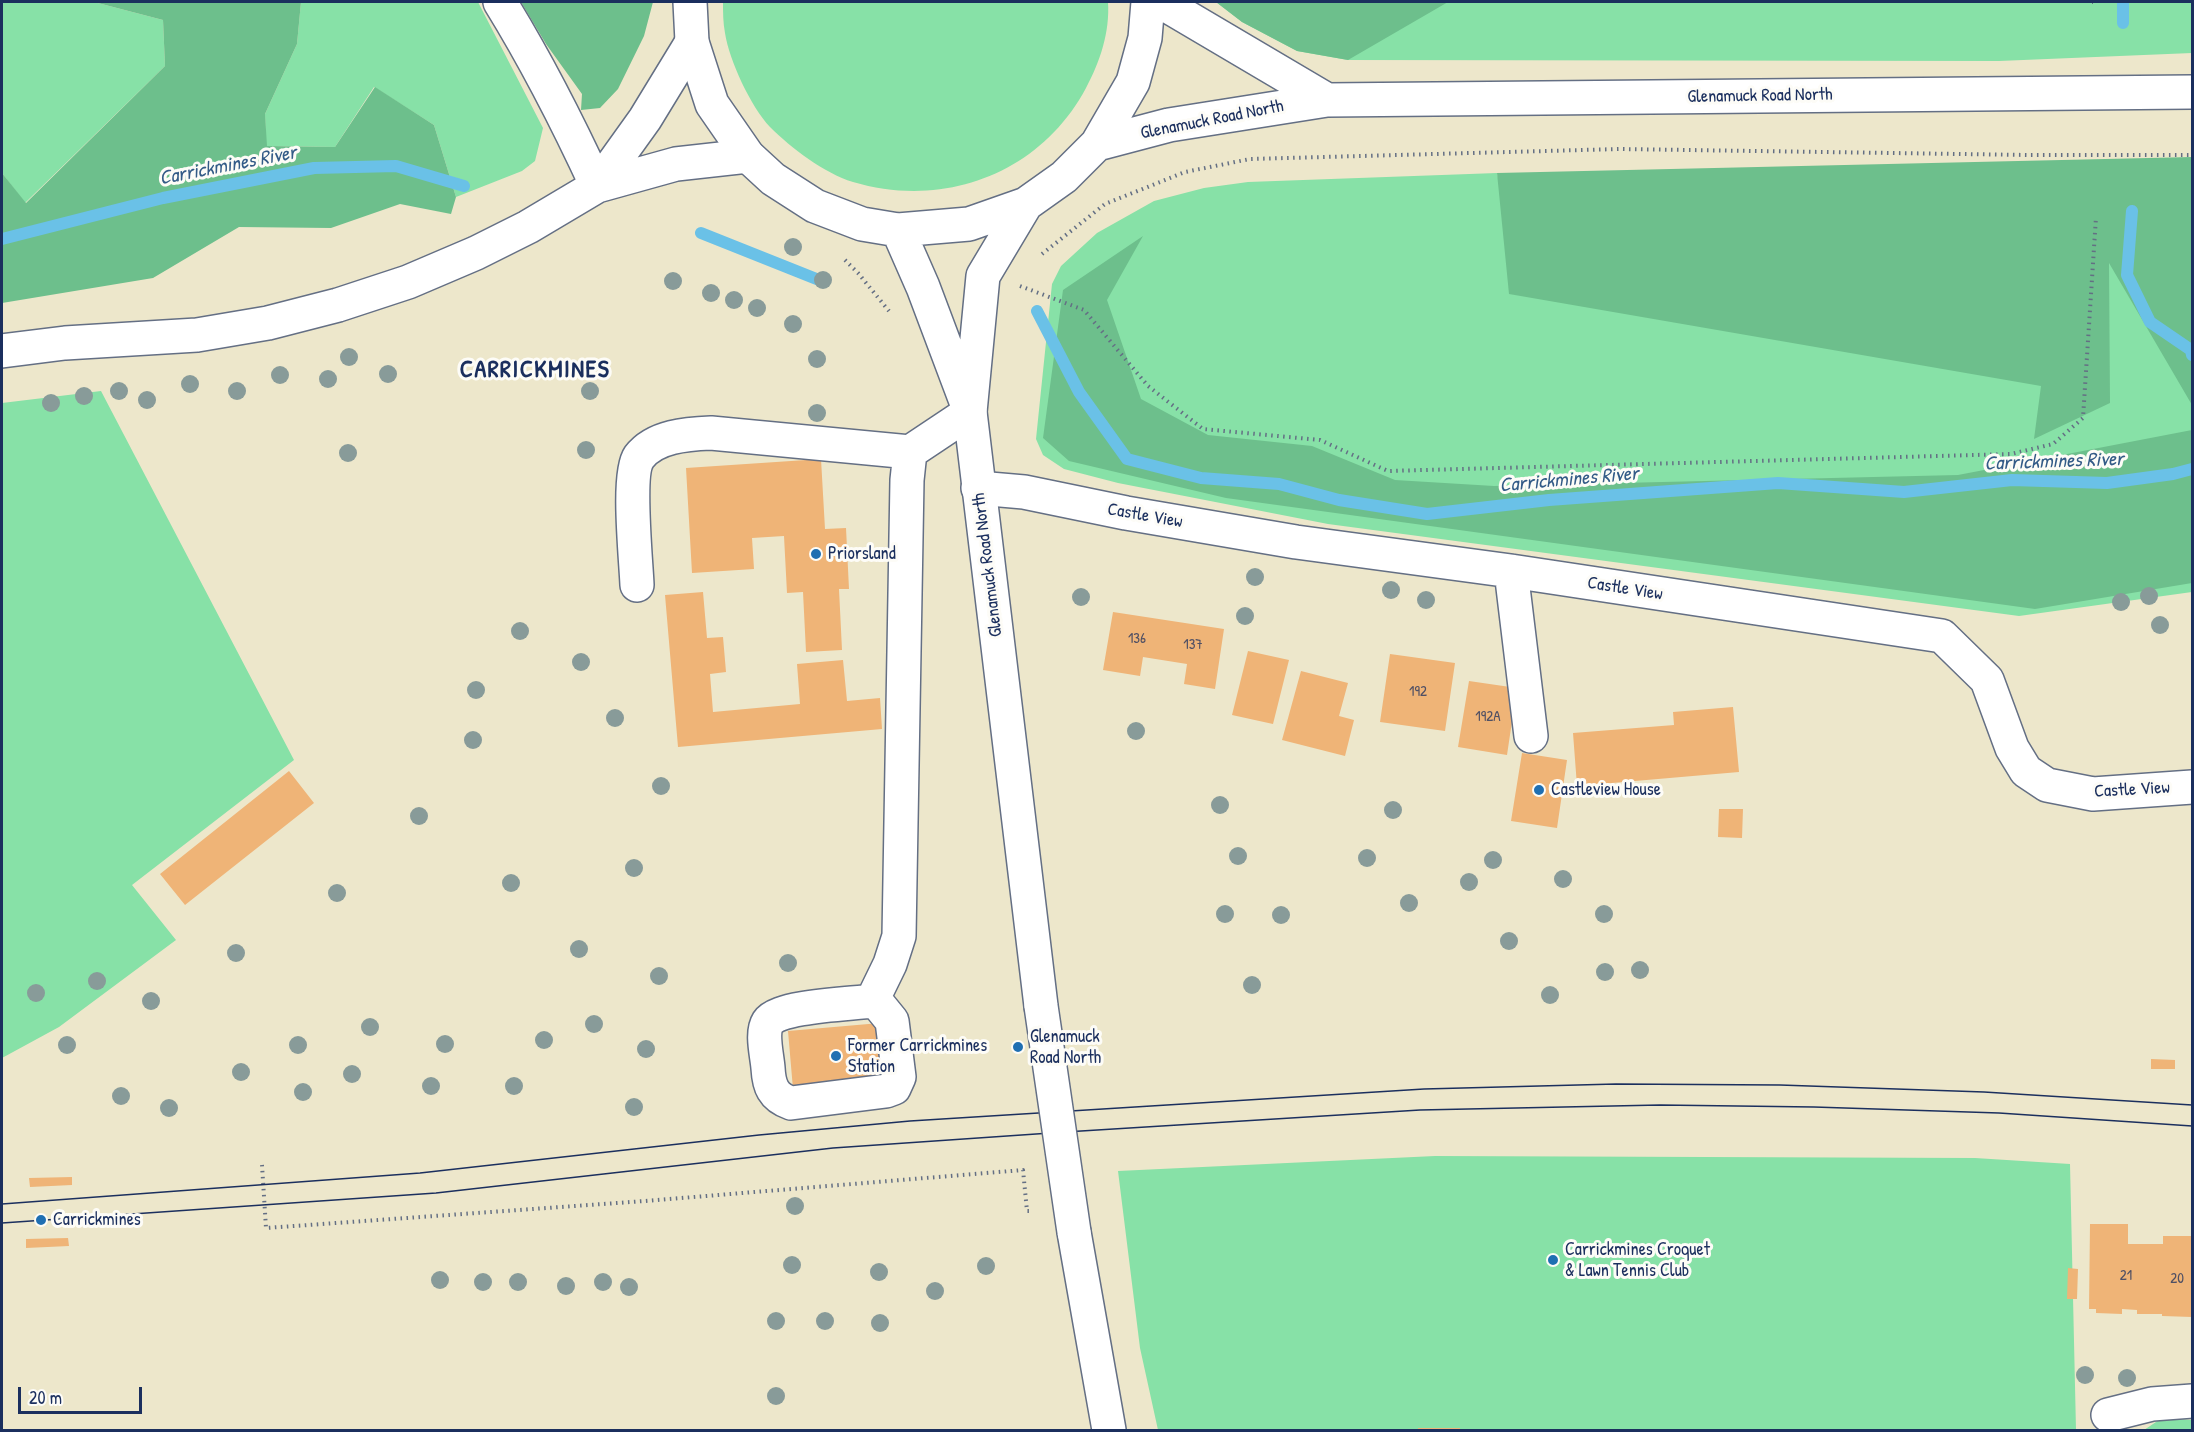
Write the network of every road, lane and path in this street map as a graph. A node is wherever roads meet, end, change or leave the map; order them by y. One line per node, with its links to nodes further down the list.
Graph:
1 (500, 2): 11 (main road)
2 (690, 2): 5 (main road)
3 (1148, 2): 8 (main road)
4 (1161, 2): 7 (main road, Glenamuck Road North)
5 (692, 42): 10 (main road); 11 (main road)
6 (2193, 92): 7 (main road, Glenamuck Road North)
7 (1328, 100): 8 (main road, Glenamuck Road North)
8 (1097, 144): 12 (main road)
9 (2193, 155): 16 (path)
10 (748, 156): 11 (main road); 14 (main road)
11 (597, 186): 19 (main road)
12 (1026, 204): 14 (main road); 20 (main road, Glenamuck Road North)
13 (2096, 217): 17 (path)
14 (898, 230): 20 (main road, Glenamuck Road North)
15 (838, 255): 18 (path)
16 (1037, 259)
17 (1023, 276)
18 (890, 311)
19 (2, 351)
20 (970, 412): 21 (main road); 22 (main road, Glenamuck Road North)
21 (910, 452): 24 (main road); 27 (main road)
22 (978, 488): 23 (main road, Castle View); 32 (main road, Glenamuck Road North, bridge)
23 (1511, 571): 25 (main road); 26 (main road, Castle View)
24 (637, 585)
25 (1531, 736)
26 (2193, 787)
27 (872, 1001)
28 (262, 1165): 29 (path)
29 (1023, 1170)
30 (2193, 1401): 31 (main road)
31 (2108, 1414)
32 (1109, 1431)

